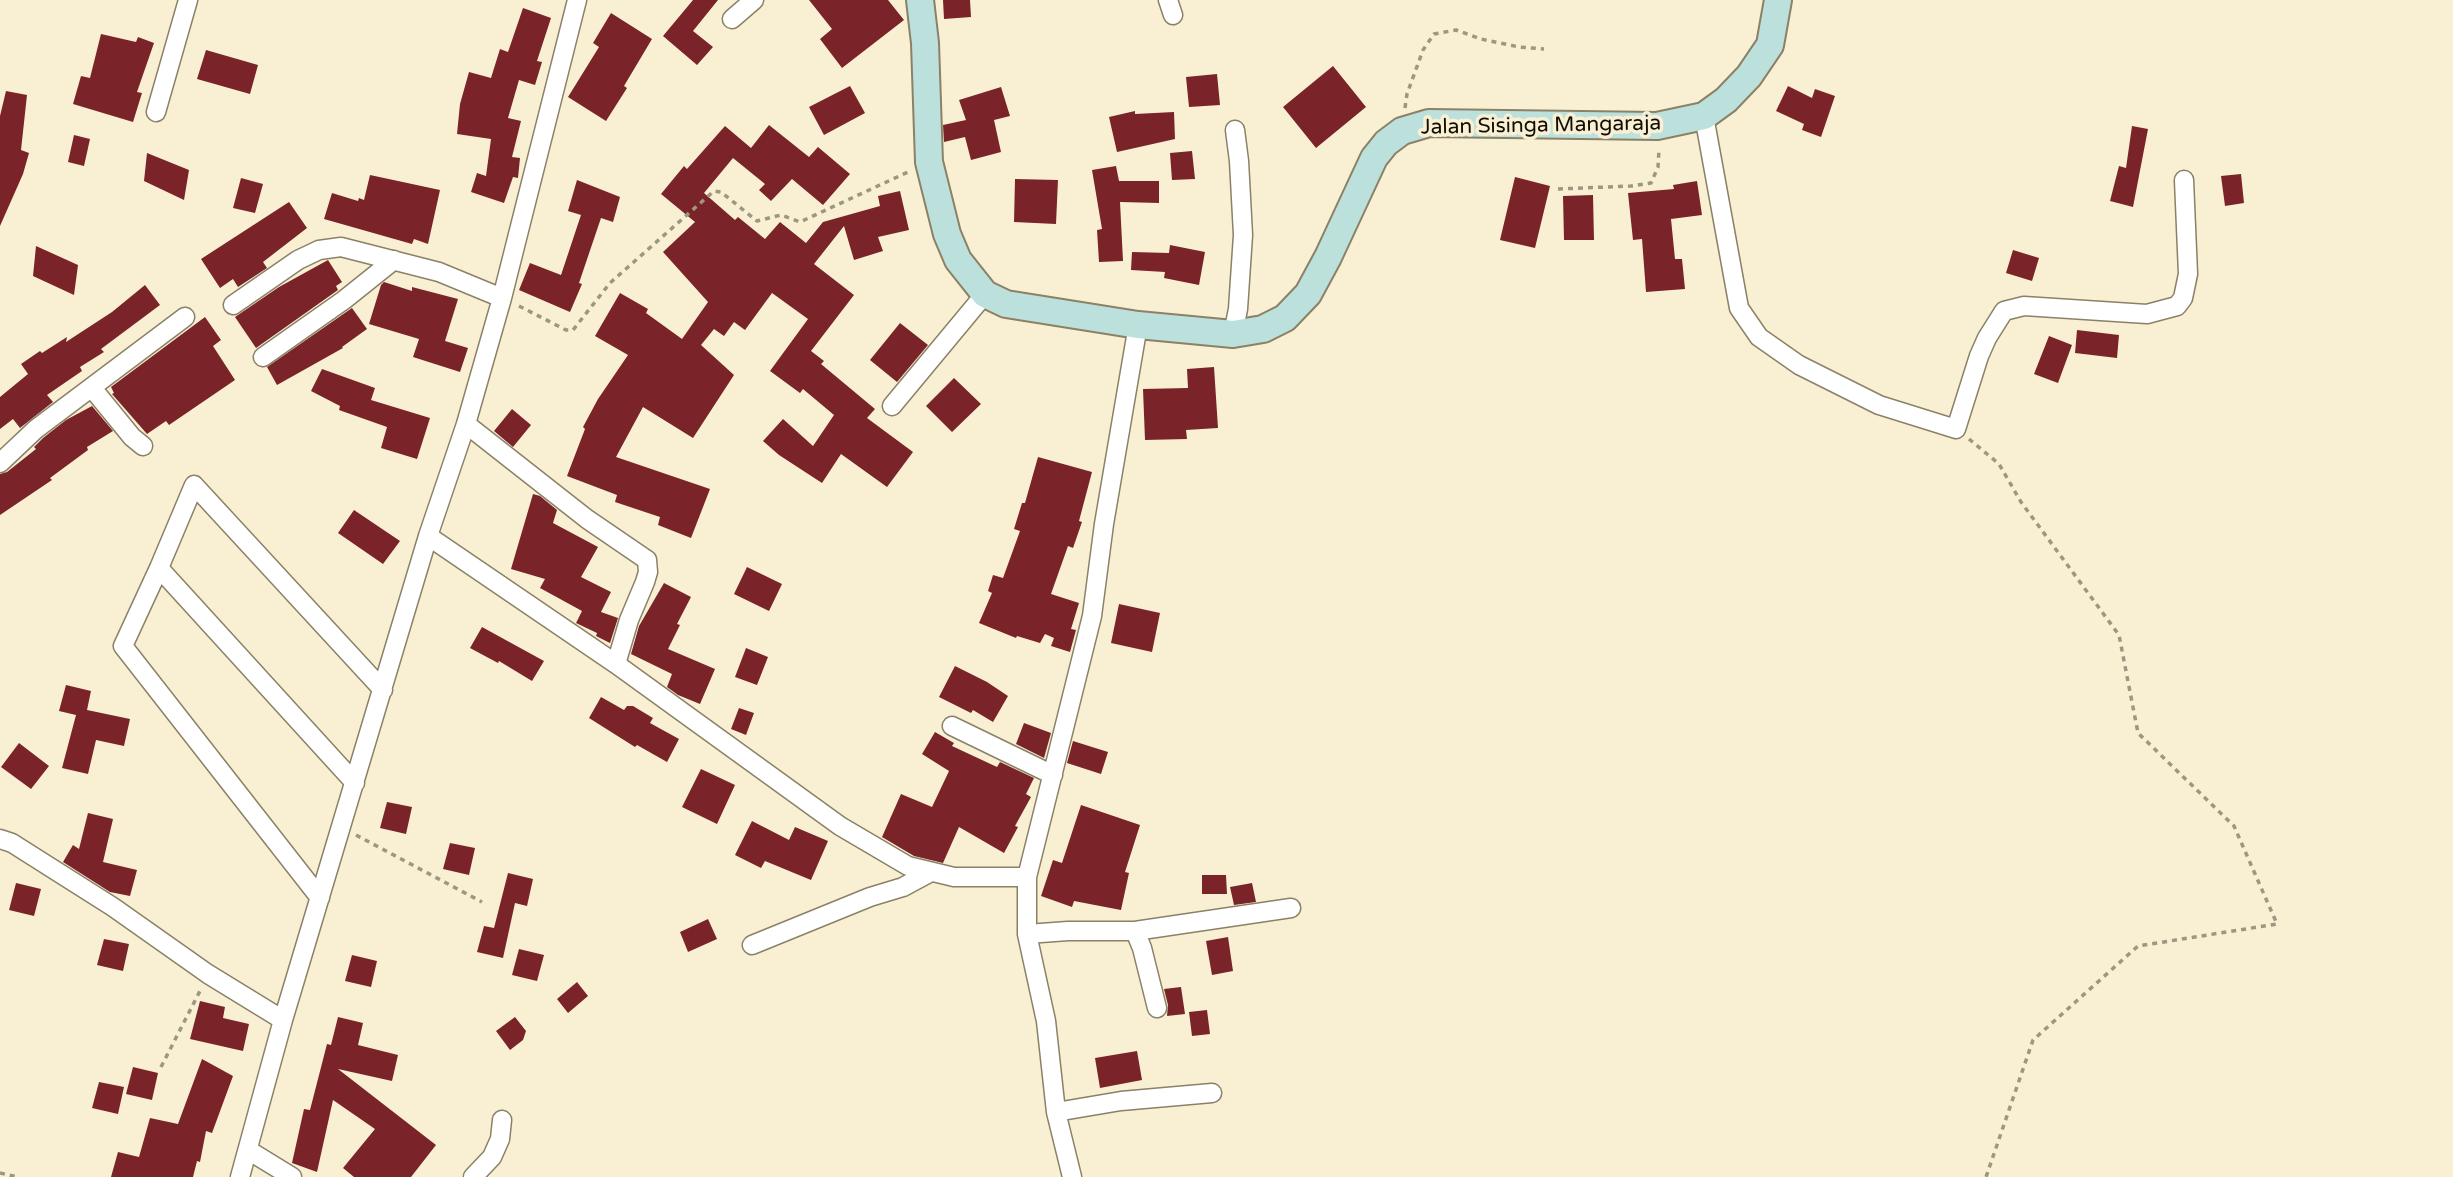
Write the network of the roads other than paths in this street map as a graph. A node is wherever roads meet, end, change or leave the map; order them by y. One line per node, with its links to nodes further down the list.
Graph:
1 (188, 0): 7 (street)
2 (578, 0): 13 (street)
3 (754, 0): 6 (street)
4 (920, 0): 12 (street)
5 (1778, 0): 8 (street, Jalan Sisinga Mangaraja)
6 (732, 19)
7 (156, 112)
8 (1704, 116): 10 (street); 17 (street, Jalan Sisinga Mangaraja)
9 (1235, 130): 17 (street)
10 (2184, 180)
11 (394, 260): 13 (street); 14 (street); 18 (street)
12 (985, 294): 16 (street, Jalan Sisinga Mangaraja); 20 (street)
13 (502, 298): 21 (street)
14 (233, 305)
15 (185, 317): 19 (street)
16 (1138, 325): 17 (street, Jalan Sisinga Mangaraja); 29 (street)
17 (1233, 334)
18 (263, 357)
19 (92, 388): 22 (street); 23 (street)
20 (892, 406)
21 (466, 424): 24 (street); 26 (street)
22 (143, 446)
23 (0, 463)
24 (428, 536): 26 (street); 27 (street)
25 (159, 568): 27 (street); 30 (street); 34 (street)
26 (616, 664): 32 (street)
27 (383, 690): 30 (street)
28 (952, 726): 29 (street)
29 (1053, 775): 33 (street)
30 (355, 783): 34 (street)
31 (0, 839): 40 (street)
32 (929, 873): 33 (street); 38 (street)
33 (1027, 877): 37 (street)
34 (320, 898): 40 (street)
35 (1291, 908): 36 (street)
36 (1135, 931): 37 (street); 39 (street)
37 (1027, 934): 42 (street)
38 (752, 945)
39 (1157, 1008)
40 (284, 1020): 44 (street)
41 (1212, 1093): 42 (street)
42 (1056, 1112): 48 (street)
43 (502, 1120): 47 (street)
44 (248, 1150): 45 (street); 46 (street)
45 (240, 1177)
46 (292, 1177)
47 (472, 1177)
48 (1072, 1177)

